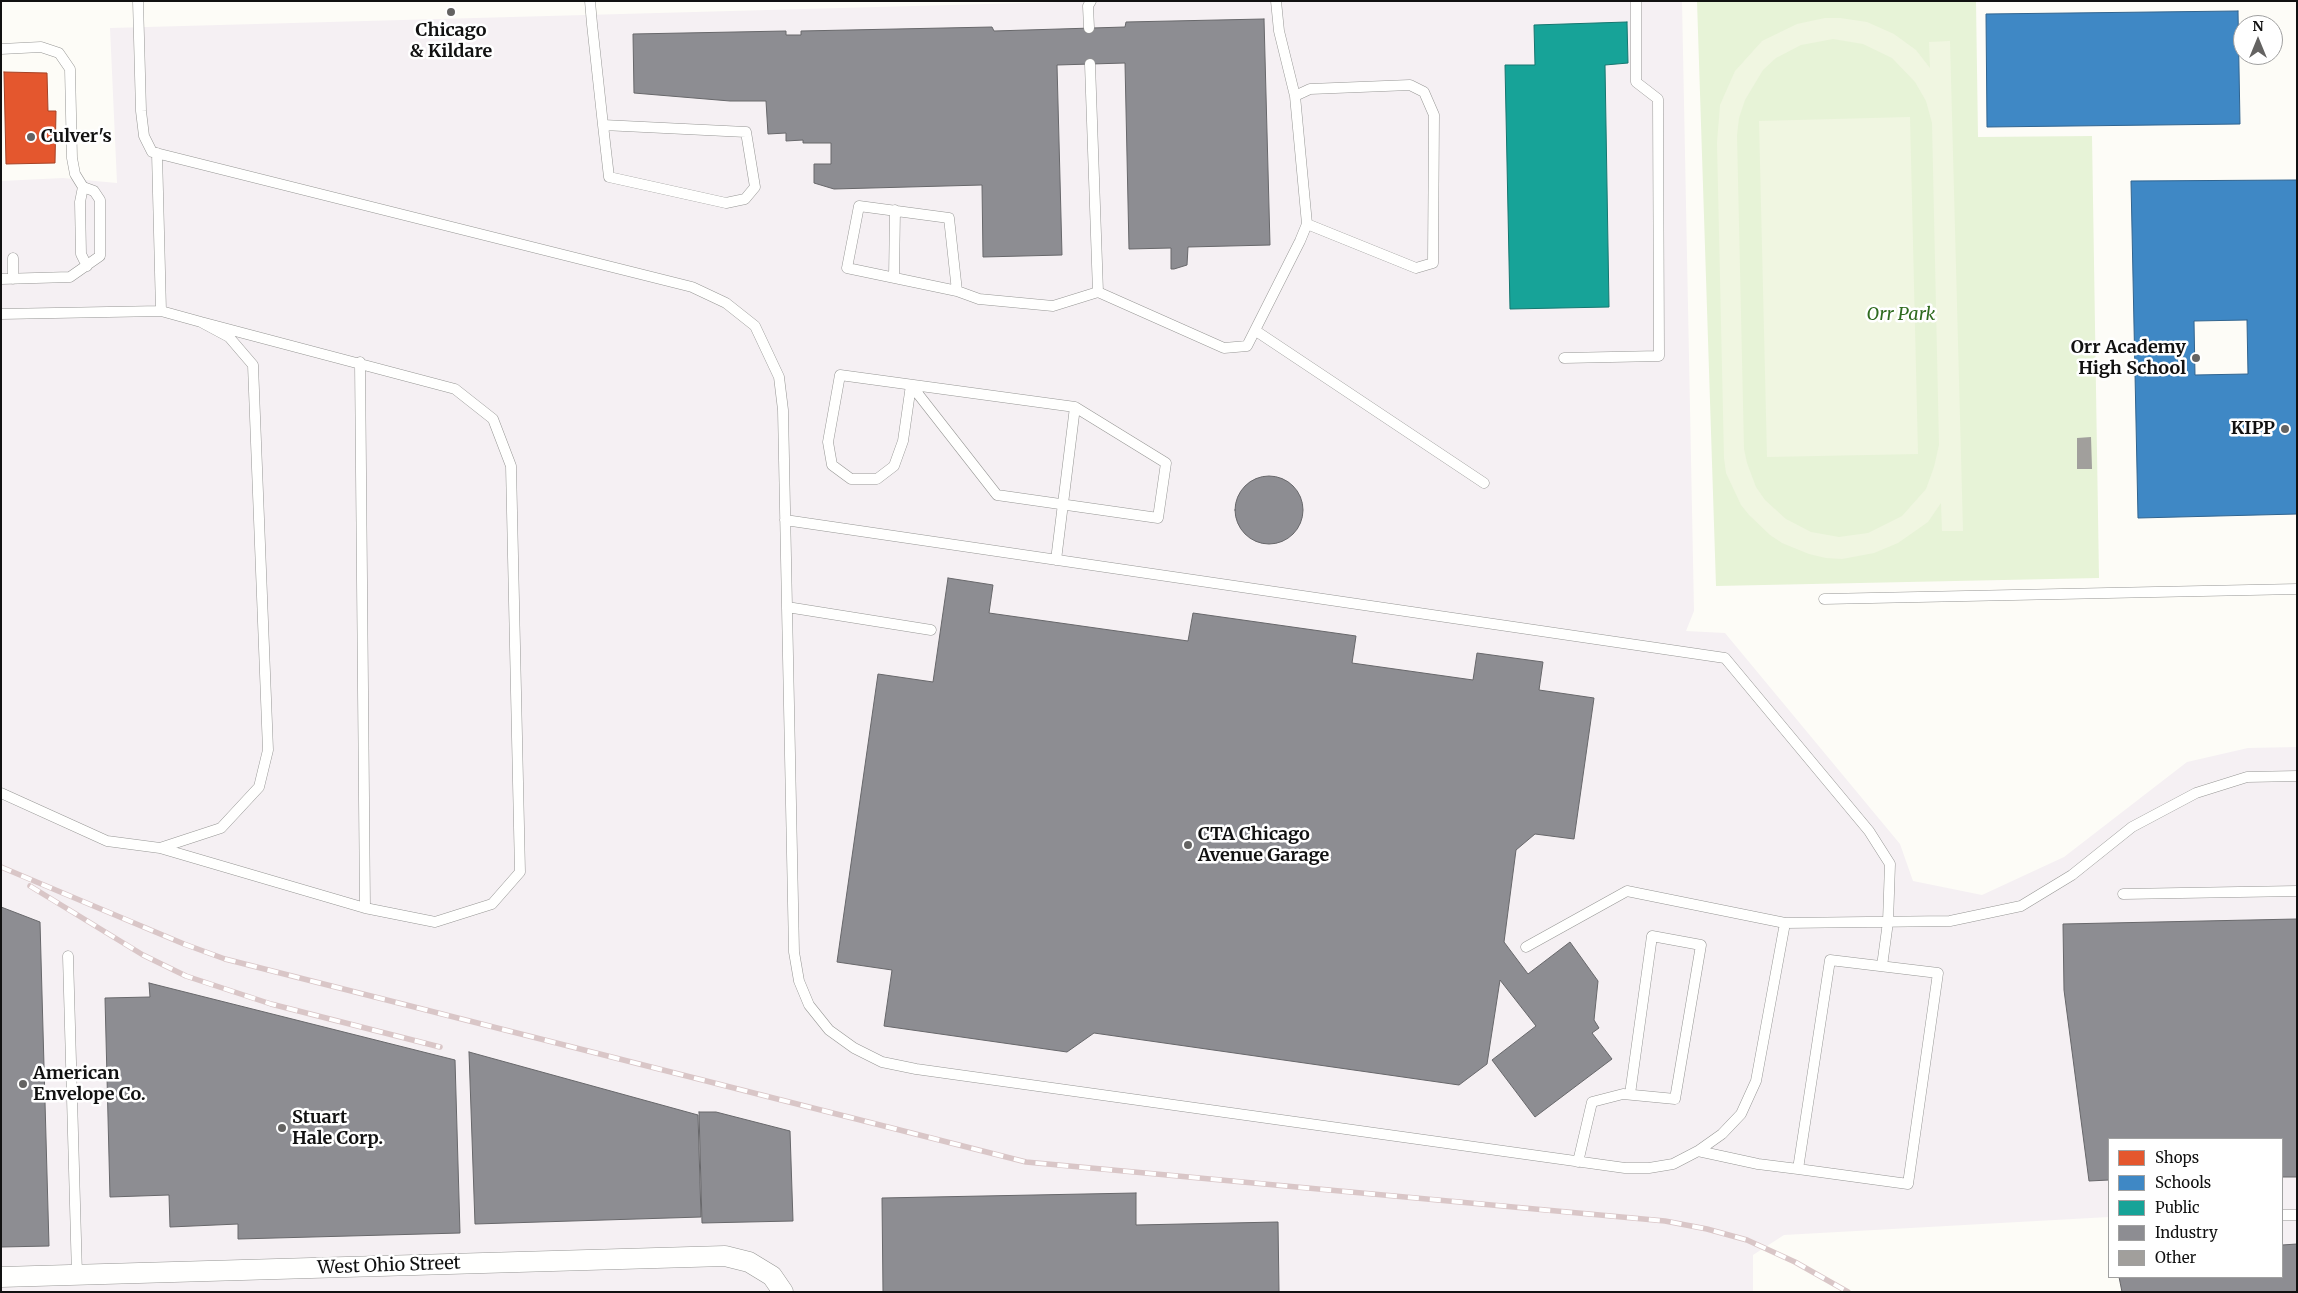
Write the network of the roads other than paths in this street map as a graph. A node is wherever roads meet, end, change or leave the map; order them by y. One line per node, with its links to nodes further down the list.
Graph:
1 (138, 1): 11 (lane)
2 (590, 1): 10 (lane)
3 (1091, 1): 6 (lane)
4 (1276, 1): 9 (lane)
5 (1636, 1): 26 (lane)
6 (1089, 28)
7 (1, 49): 12 (lane)
8 (1090, 64): 21 (lane)
9 (1295, 96): 14 (lane); 14 (lane)
10 (603, 125): 10 (lane)
11 (157, 153): 22 (lane); 32 (lane)
12 (83, 187): 16 (lane); 16 (lane)
13 (896, 210): 17 (lane); 17 (lane); 20 (lane)
14 (1307, 224): 25 (lane)
15 (13, 258): 19 (lane)
16 (87, 266): 19 (lane)
17 (894, 278): 20 (lane)
18 (1, 279): 19 (lane)
19 (13, 279)
20 (957, 291): 21 (lane)
21 (1098, 292): 25 (lane)
22 (161, 311): 23 (lane); 24 (lane)
23 (1, 314)
24 (201, 322): 27 (lane); 40 (lane)
25 (1256, 331): 30 (lane)
26 (1564, 358)
27 (360, 362): 43 (lane); 43 (lane)
28 (911, 385): 28 (lane); 29 (lane); 31 (lane)
29 (1075, 407): 31 (lane); 31 (lane)
30 (1484, 483)
31 (1063, 504): 33 (lane)
32 (785, 520): 33 (lane); 36 (lane)
33 (1056, 560): 44 (lane)
34 (2297, 589): 35 (lane)
35 (1824, 600)
36 (787, 607): 37 (lane); 51 (lane)
37 (930, 630)
38 (2297, 776): 44 (lane)
39 (1, 793): 40 (lane)
40 (160, 848): 43 (lane)
41 (2297, 891): 42 (lane)
42 (2123, 894)
43 (365, 908)
44 (1888, 922): 45 (lane); 48 (lane)
45 (1785, 923): 46 (lane); 50 (lane)
46 (1526, 947)
47 (68, 956): 55 (lane)
48 (1882, 966): 52 (lane); 52 (lane)
49 (1630, 1094): 49 (lane); 51 (lane)
50 (1698, 1151): 51 (lane); 52 (lane)
51 (1578, 1162)
52 (1798, 1169)
53 (2283, 1215): 54 (lane)
54 (2297, 1215)
55 (77, 1274): 56 (street, West Ohio Street); 57 (street, West Ohio Street)
56 (1, 1277)
57 (777, 1284)

